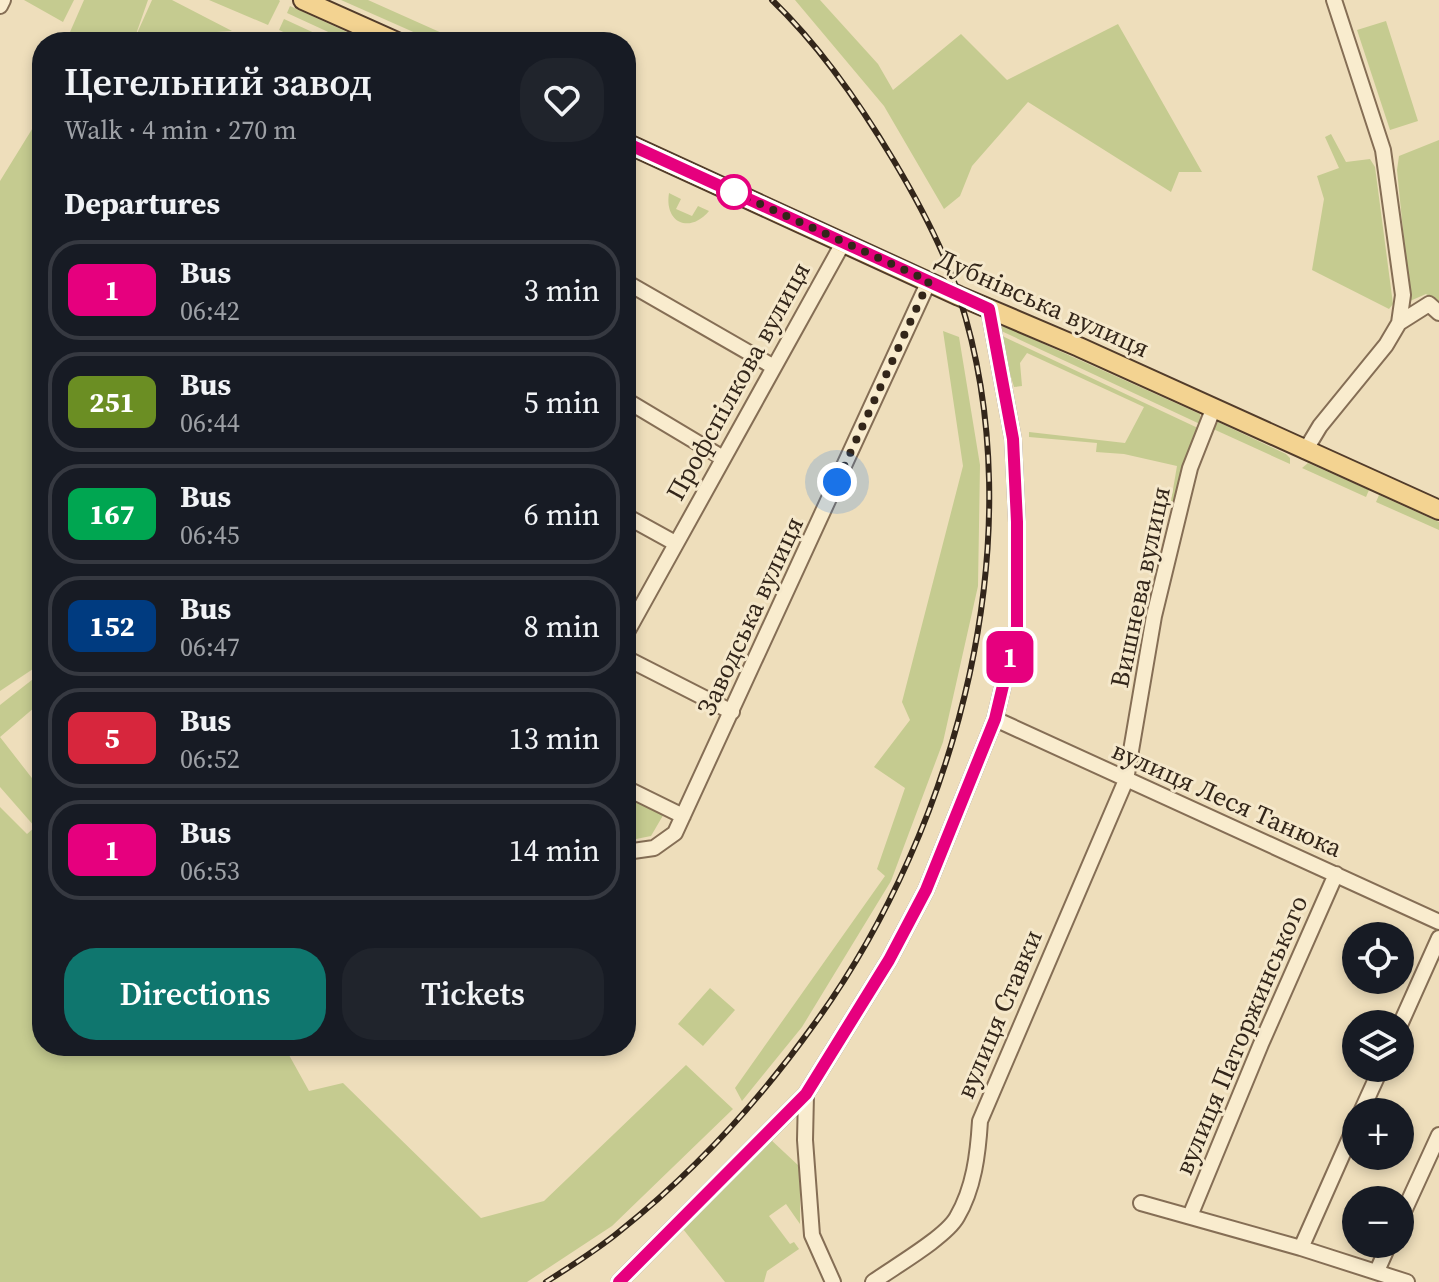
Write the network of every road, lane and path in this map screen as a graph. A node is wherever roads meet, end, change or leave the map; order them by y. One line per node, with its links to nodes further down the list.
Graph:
1 (3, 0): 4 (street)
2 (303, 0): 5 (main road)
3 (1334, 0): 12 (street)
4 (0, 6)
5 (375, 32)
6 (636, 148): 7 (main road, Дубнівська вулиця)
7 (843, 243): 8 (main road, Дубнівська вулиця); 13 (street, Профспілкова вулиця)
8 (929, 281): 10 (main road, Дубнівська вулиця); 23 (street, Заводська вулиця)
9 (636, 288): 13 (street)
10 (989, 309): 15 (main road, Дубнівська вулиця); 24 (street)
11 (1439, 313): 12 (street)
12 (1399, 323): 16 (street)
13 (774, 367): 17 (street, Профспілкова вулиця)
14 (636, 406): 17 (street)
15 (1214, 407): 16 (main road, Дубнівська вулиця); 25 (street, Вишнева вулиця)
16 (1305, 451): 18 (main road, Дубнівська вулиця)
17 (723, 458): 20 (street, Профспілкова вулиця)
18 (1439, 510)
19 (636, 522): 20 (street, Профспілкова вулиця)
20 (675, 543): 21 (street, Профспілкова вулиця)
21 (636, 615)
22 (636, 663): 23 (street)
23 (732, 712): 27 (street, Заводська вулиця)
24 (995, 719): 25 (street, вулиця Леся Танюка); 33 (street)
25 (1126, 780): 29 (street, вулиця Леся Танюка); 44 (street, вулиця Ставки)
26 (636, 793): 27 (street)
27 (683, 816): 28 (street, Заводська вулиця)
28 (636, 851)
29 (1336, 874): 30 (street, вулиця Леся Танюка); 38 (street, вулиця Паторжинського)
30 (1439, 922)
31 (1439, 938): 32 (street)
32 (1407, 1010)
33 (806, 1094): 42 (street); 43 (street)
34 (1439, 1135): 36 (street)
35 (1342, 1156): 39 (street)
36 (1414, 1189)
37 (1141, 1203): 38 (street)
38 (1190, 1216): 39 (street)
39 (1301, 1248): 41 (street)
40 (1383, 1258): 41 (street)
41 (1377, 1271): 45 (street)
42 (619, 1282)
43 (833, 1282)
44 (873, 1282)
45 (1407, 1282)

